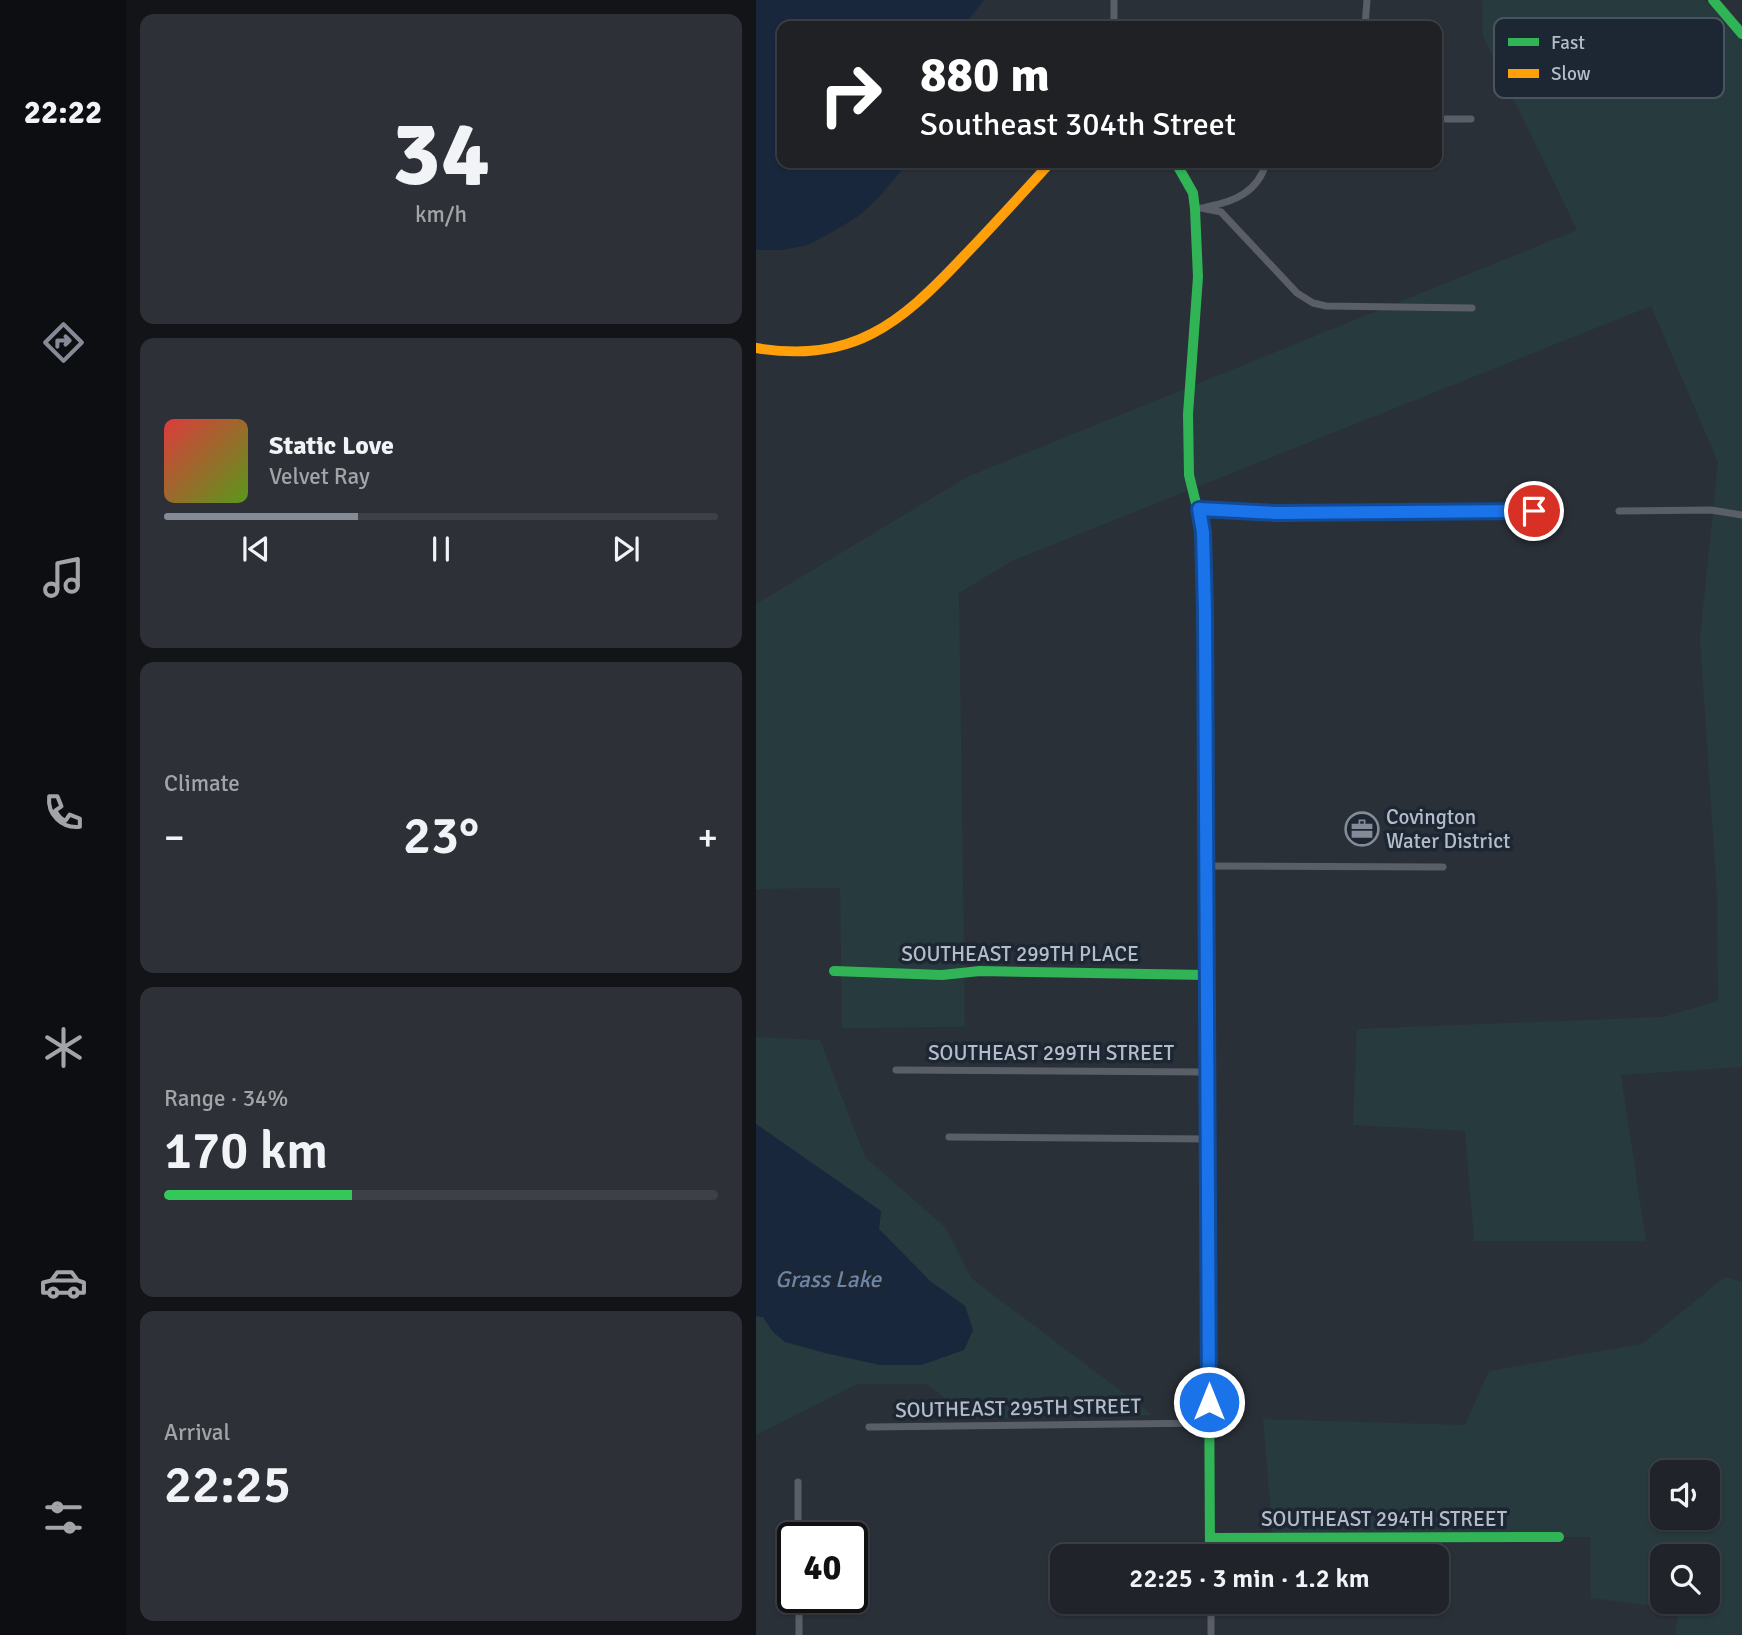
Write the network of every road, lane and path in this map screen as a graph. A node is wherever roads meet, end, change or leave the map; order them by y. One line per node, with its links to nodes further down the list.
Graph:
1 (1114, 0): 4 (street)
2 (1367, 0): 5 (street)
3 (1713, 0): 6 (street)
4 (1114, 21)
5 (1366, 21)
6 (1742, 34)
7 (1442, 119): 8 (street)
8 (1471, 119)
9 (1045, 168): 14 (street)
10 (1179, 168): 12 (street)
11 (1265, 168): 12 (street)
12 (1198, 209): 13 (street); 15 (street)
13 (1472, 308)
14 (756, 348)
15 (1199, 509): 16 (street); 19 (street)
16 (1534, 511)
17 (1619, 512): 18 (street)
18 (1742, 515)
19 (1205, 866): 20 (street); 22 (street)
20 (1443, 867)
21 (834, 971): 22 (street, SOUTHEAST 299TH PLACE)
22 (1206, 975): 24 (street)
23 (896, 1070): 24 (street, SOUTHEAST 299TH STREET)
24 (1207, 1072): 26 (street)
25 (948, 1138): 26 (street)
26 (1207, 1139): 27 (street)
27 (1209, 1423): 28 (street, SOUTHEAST 295TH STREET); 32 (street)
28 (869, 1427)
29 (798, 1482): 30 (street)
30 (798, 1522)
31 (1559, 1537): 32 (street, SOUTHEAST 294TH STREET)
32 (1210, 1538): 33 (street)
33 (1210, 1544)
34 (799, 1613): 36 (street)
35 (1211, 1614): 37 (street)
36 (799, 1635)
37 (1211, 1635)

